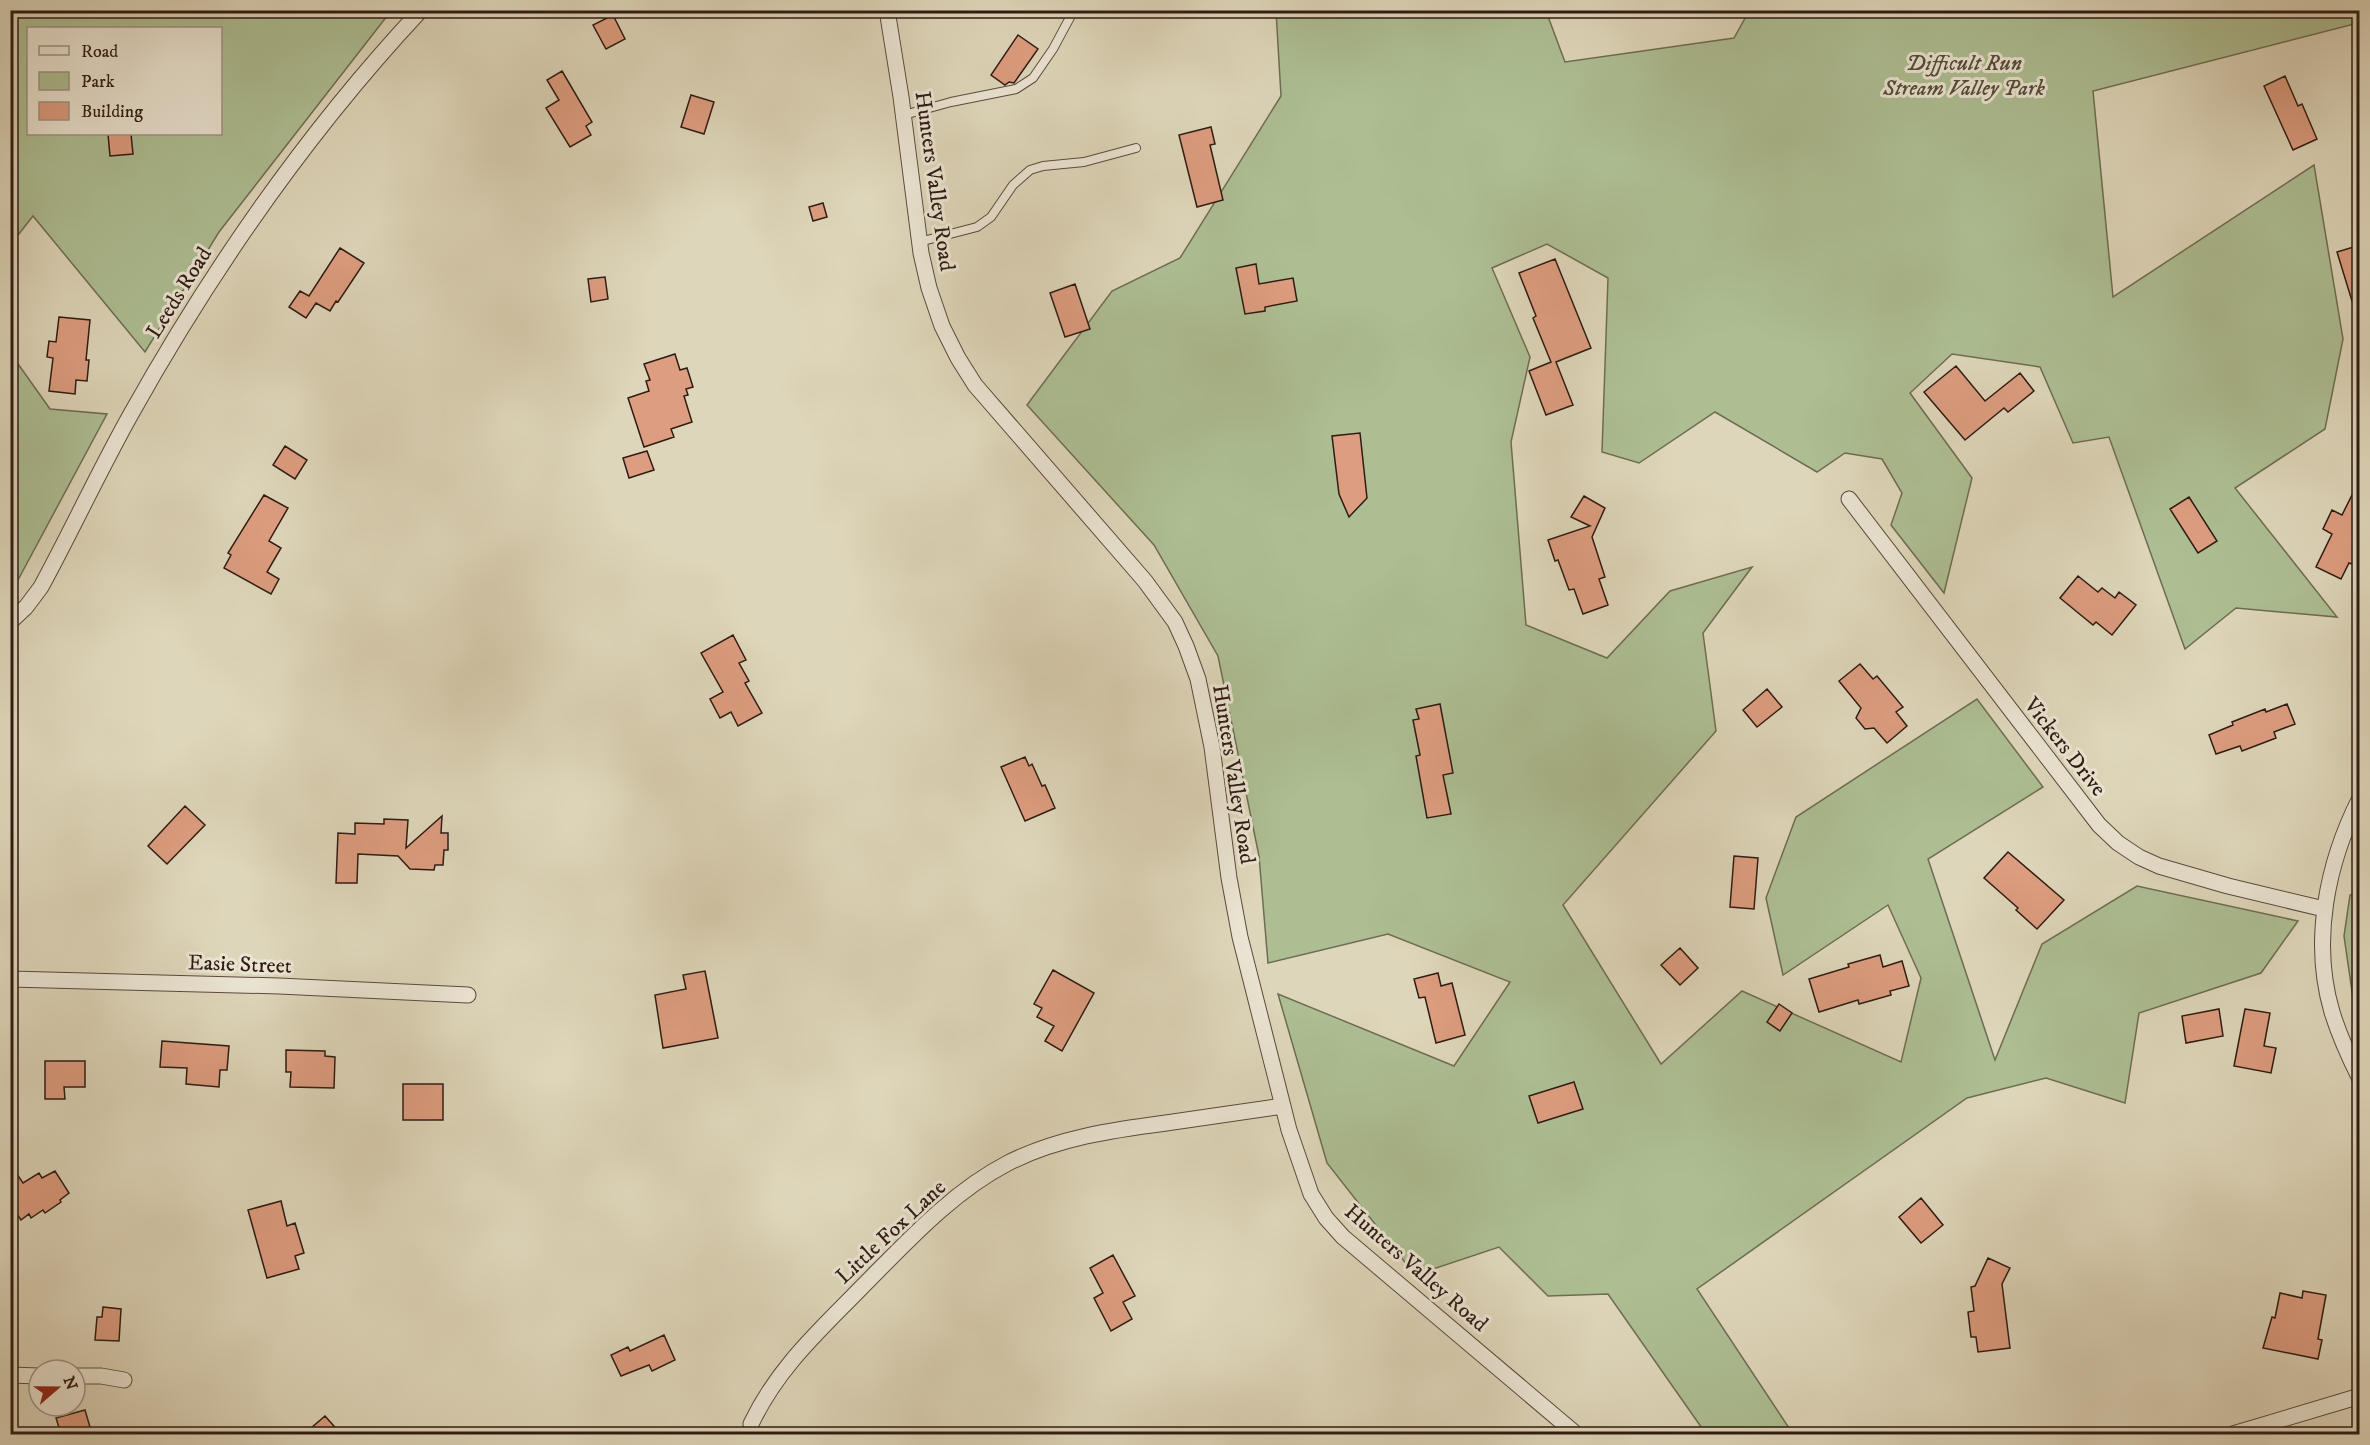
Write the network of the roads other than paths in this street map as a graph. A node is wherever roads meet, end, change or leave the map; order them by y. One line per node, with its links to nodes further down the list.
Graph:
1 (421, 10): 8 (street, Leeds Road)
2 (887, 10): 4 (street, Hunters Valley Road)
3 (1074, 10): 4 (lane)
4 (904, 115): 6 (street, Hunters Valley Road)
5 (1136, 148): 6 (lane)
6 (919, 242): 14 (street, Hunters Valley Road)
7 (1849, 499): 10 (street, Vickers Drive)
8 (10, 622)
9 (2360, 798): 10 (street)
10 (2324, 909): 13 (street)
11 (10, 980): 12 (street, Easie Street)
12 (468, 995)
13 (2360, 1079)
14 (1283, 1106): 20 (street, Little Fox Lane); 21 (street, Hunters Valley Road)
15 (10, 1375): 16 (street)
16 (27, 1376)
17 (87, 1376): 18 (street)
18 (124, 1380)
19 (2360, 1396): 22 (street)
20 (751, 1424)
21 (1576, 1434)
22 (2233, 1434)

